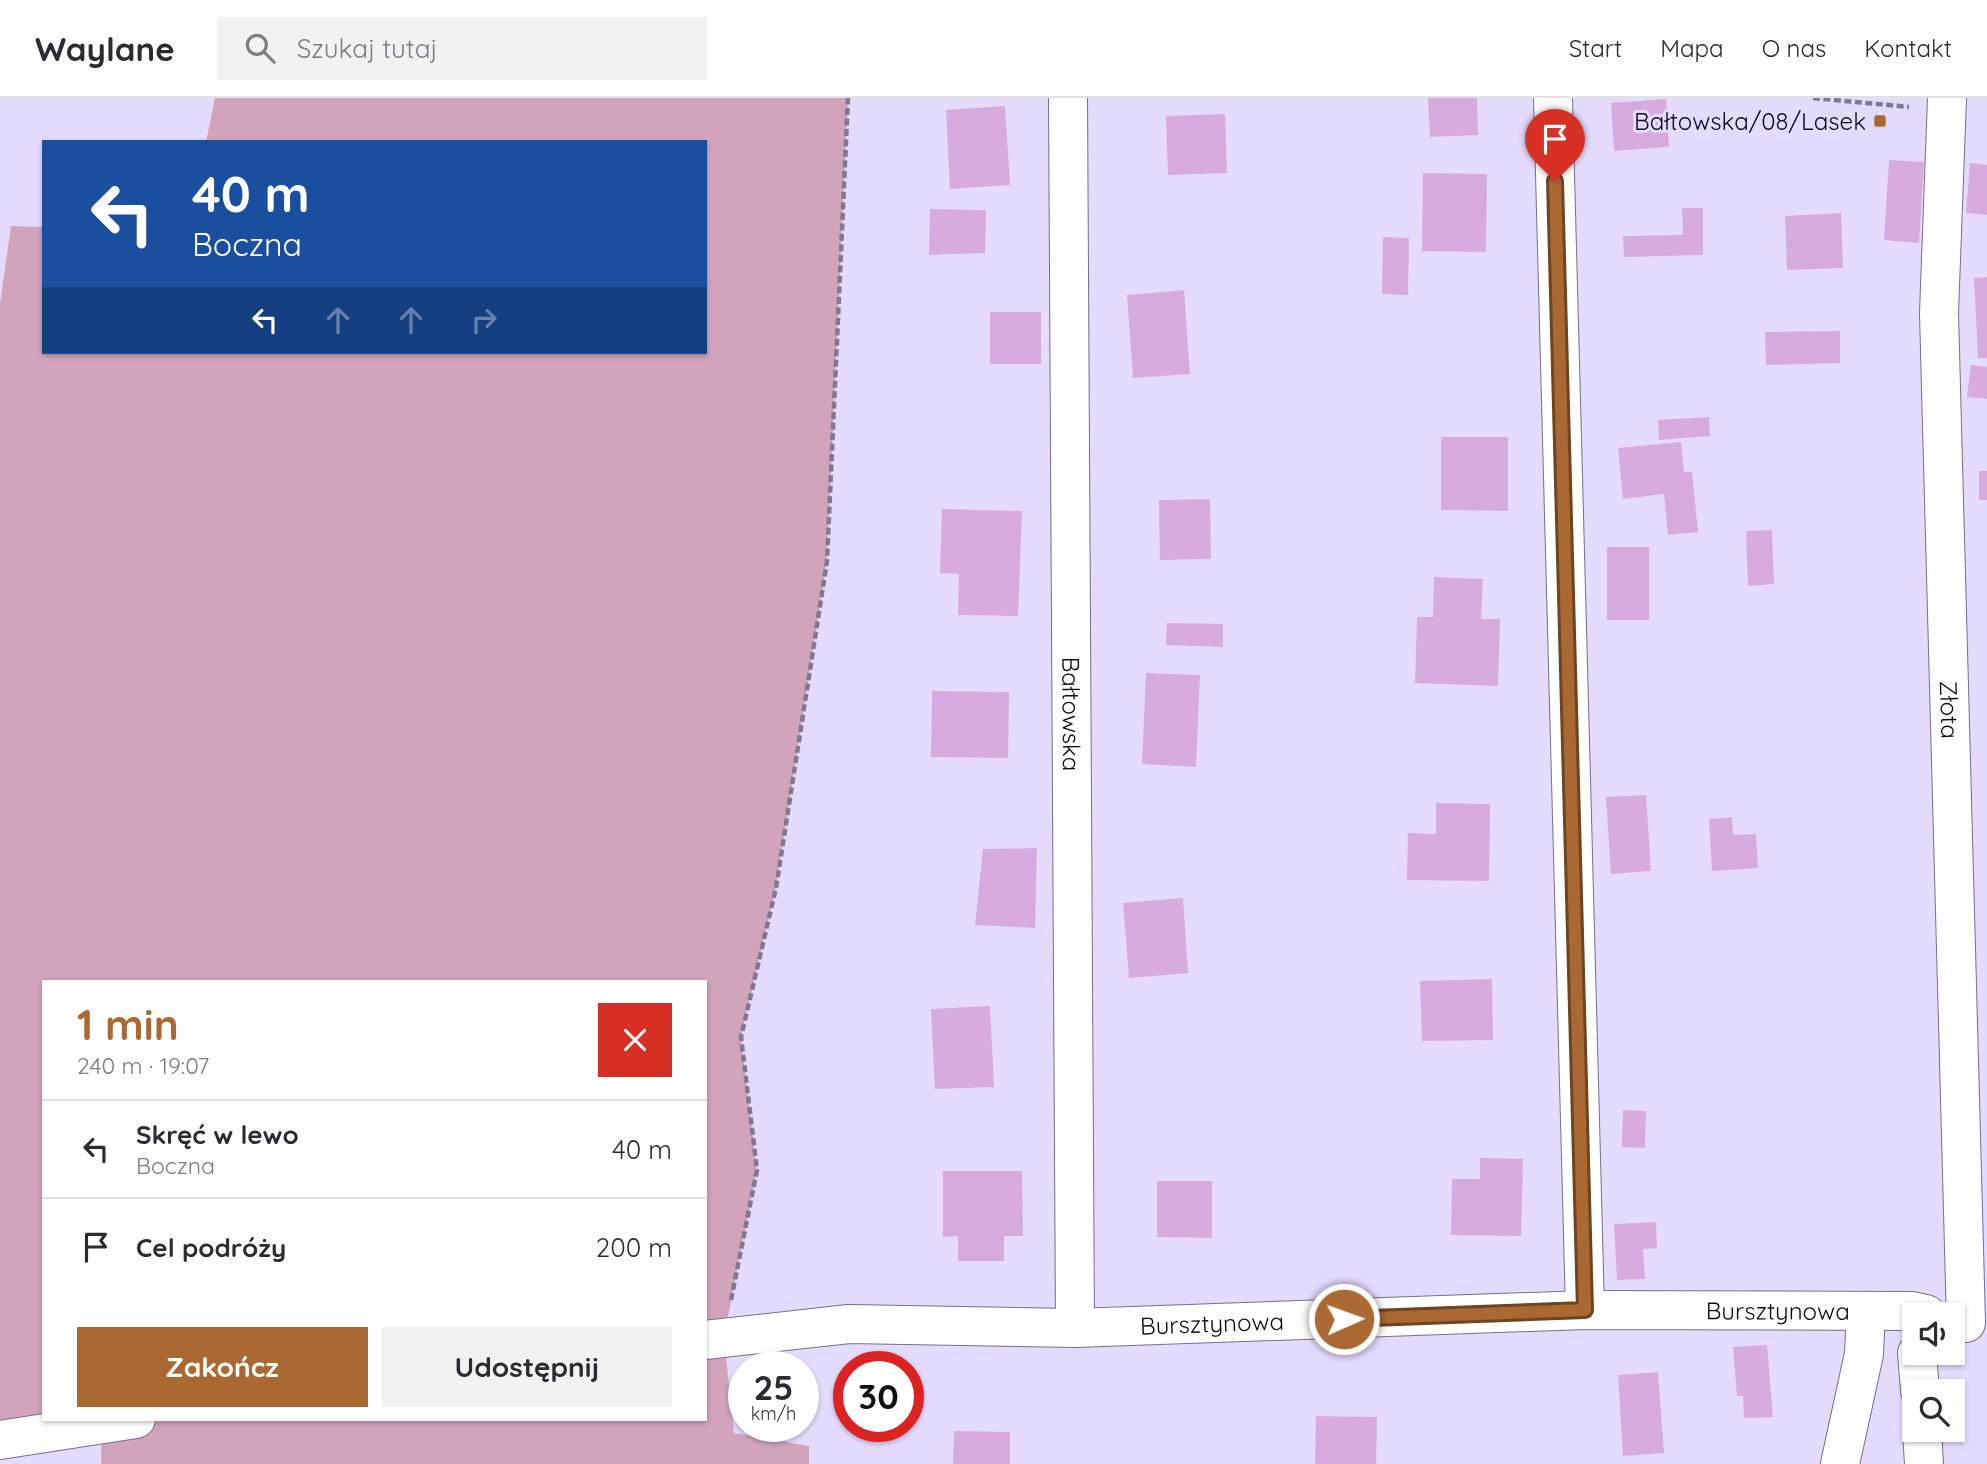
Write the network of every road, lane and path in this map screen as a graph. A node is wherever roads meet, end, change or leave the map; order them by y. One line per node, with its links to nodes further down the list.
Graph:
1 (848, 98): 11 (path)
2 (1068, 98): 10 (street, Bałtowska)
3 (1553, 98): 6 (street)
4 (1813, 98): 5 (path)
5 (1947, 104): 9 (street, Złota)
6 (1585, 1310): 7 (street, Bursztynowa); 10 (street, Bursztynowa)
7 (1866, 1311): 8 (street, Bursztynowa); 15 (street)
8 (1902, 1317)
9 (1969, 1322)
10 (1075, 1328): 11 (street, Bursztynowa)
11 (715, 1338)
12 (123, 1421): 13 (street)
13 (0, 1440)
14 (1923, 1442): 16 (street)
15 (1840, 1464)
16 (1924, 1464)

